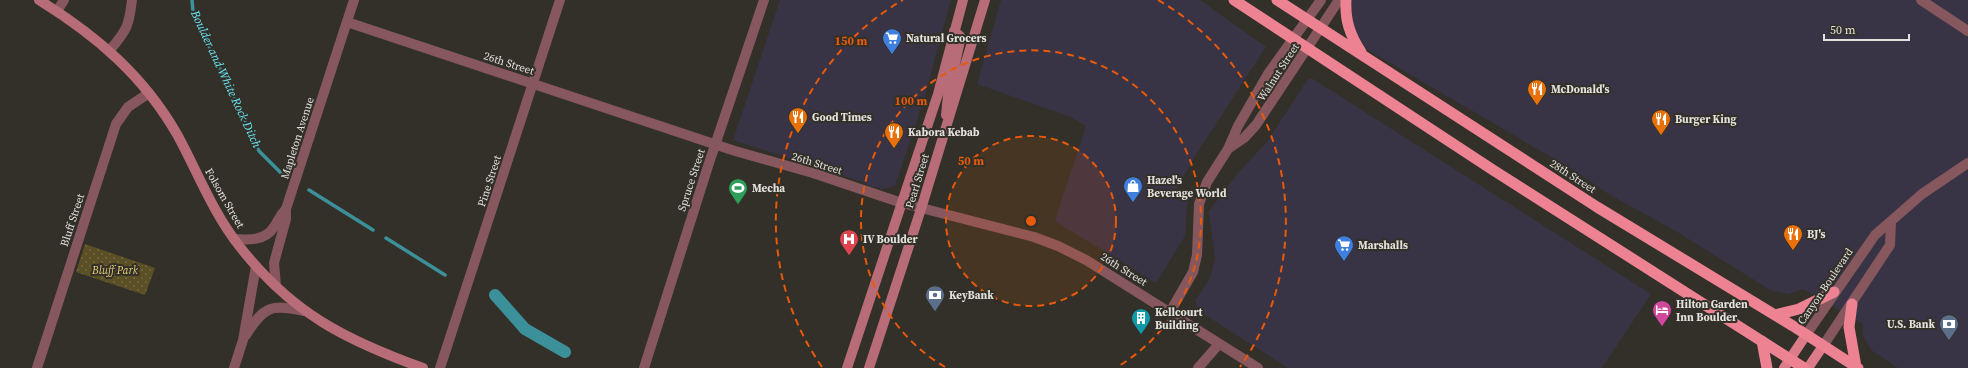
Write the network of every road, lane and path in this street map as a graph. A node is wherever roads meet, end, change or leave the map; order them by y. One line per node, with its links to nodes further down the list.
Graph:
1 (39, 0): 15 (main road, Folsom Street)
2 (64, 0): 15 (street)
3 (132, 0): 23 (street)
4 (354, 0): 17 (street, Mapleton Avenue)
5 (560, 0): 25 (street, Pine Street)
6 (764, 0): 28 (street, Spruce Street)
7 (963, 0): 19 (main road, Pearl Street)
8 (985, 0): 27 (main road, Pearl Street)
9 (1234, 0): 21 (highway)
10 (1277, 0): 16 (highway, 28th Street)
11 (1322, 0): 16 (street, Walnut Street)
12 (1340, 0): 18 (street, Walnut Street)
13 (1346, 0): 24 (highway)
14 (1921, 0): 20 (street)
15 (57, 11): 23 (main road, Folsom Street)
16 (1308, 20): 18 (highway, 28th Street); 21 (street, Walnut Street)
17 (347, 22): 25 (street, 26th Street); 33 (street, Mapleton Avenue)
18 (1321, 28): 22 (street, Walnut Street); 24 (highway, 28th Street)
19 (954, 31): 27 (main road); 31 (main road, Pearl Street)
20 (1968, 31)
21 (1293, 40): 22 (highway); 29 (street, Walnut Street)
22 (1307, 49): 29 (street, Walnut Street); 46 (highway)
23 (110, 50): 26 (main road, Folsom Street)
24 (1364, 56): 42 (highway, 28th Street)
25 (533, 83): 28 (street, 26th Street); 53 (street, Pine Street)
26 (149, 93): 35 (main road, Folsom Street); 50 (street, Bluff Street)
27 (945, 133): 32 (main road, Pearl Street)
28 (716, 144): 31 (street, 26th Street); 54 (street, Spruce Street)
29 (1228, 149): 41 (street, Walnut Street)
30 (1968, 163): 34 (street, Canyon Boulevard)
31 (902, 203): 32 (street, 26th Street); 43 (main road, Pearl Street)
32 (921, 208): 41 (street, 26th Street); 57 (main road, Pearl Street)
33 (286, 209): 35 (street); 37 (street, Mapleton Avenue)
34 (1891, 222): 38 (street, Canyon Boulevard); 39 (street)
35 (234, 239): 36 (main road, Folsom Street)
36 (256, 266): 37 (main road, Folsom Street); 45 (street)
37 (276, 286): 40 (main road, Folsom Street)
38 (1834, 292): 42 (highway); 44 (street, Canyon Boulevard)
39 (1852, 304): 48 (street); 63 (highway)
40 (304, 311): 45 (street); 52 (main road, Folsom Street)
41 (1170, 312): 47 (street, 26th Street)
42 (1775, 315): 44 (highway, 28th Street)
43 (862, 326): 55 (main road, Pearl Street); 56 (main road)
44 (1806, 335): 48 (highway, 28th Street); 49 (main road, Canyon Boulevard)
45 (243, 340): 51 (street)
46 (1762, 341): 49 (highway); 60 (highway)
47 (1219, 344): 58 (street); 59 (street, 26th Street)
48 (1823, 346): 62 (main road); 63 (highway, 28th Street)
49 (1787, 363): 61 (highway)
50 (37, 368)
51 (234, 368)
52 (423, 368)
53 (440, 368)
54 (644, 368)
55 (847, 368)
56 (854, 368)
57 (869, 368)
58 (1198, 368)
59 (1258, 368)
60 (1767, 368)
61 (1804, 368)
62 (1808, 368)
63 (1857, 368)

